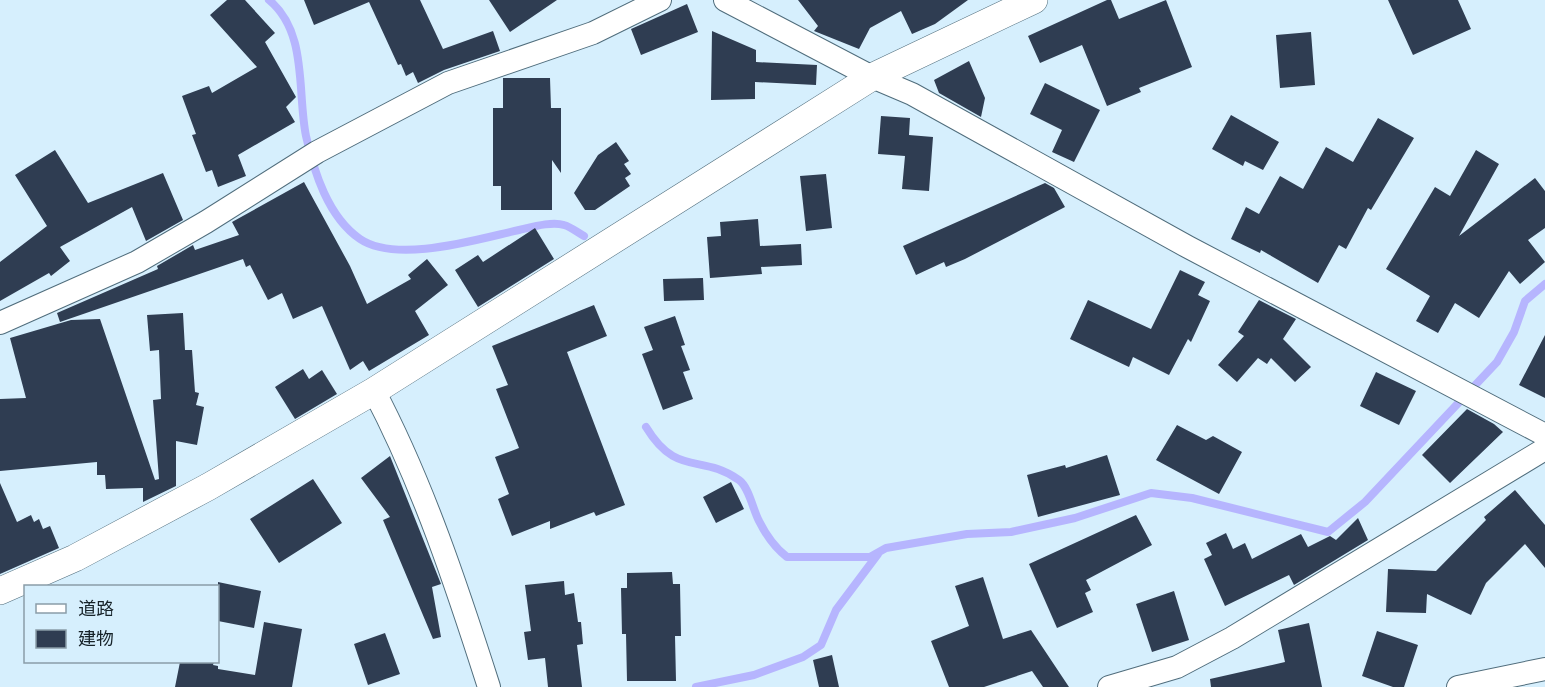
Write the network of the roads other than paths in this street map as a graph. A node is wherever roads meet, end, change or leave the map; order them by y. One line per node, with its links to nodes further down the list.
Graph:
1 (660, 0): 5 (street)
2 (725, 0): 4 (street)
3 (1034, 0): 4 (street)
4 (872, 77): 6 (street); 7 (street)
5 (0, 323)
6 (374, 391): 9 (street); 11 (street)
7 (1545, 435)
8 (1545, 449): 12 (street)
9 (0, 591)
10 (1545, 669): 13 (street)
11 (489, 687)
12 (1109, 687)
13 (1458, 687)

